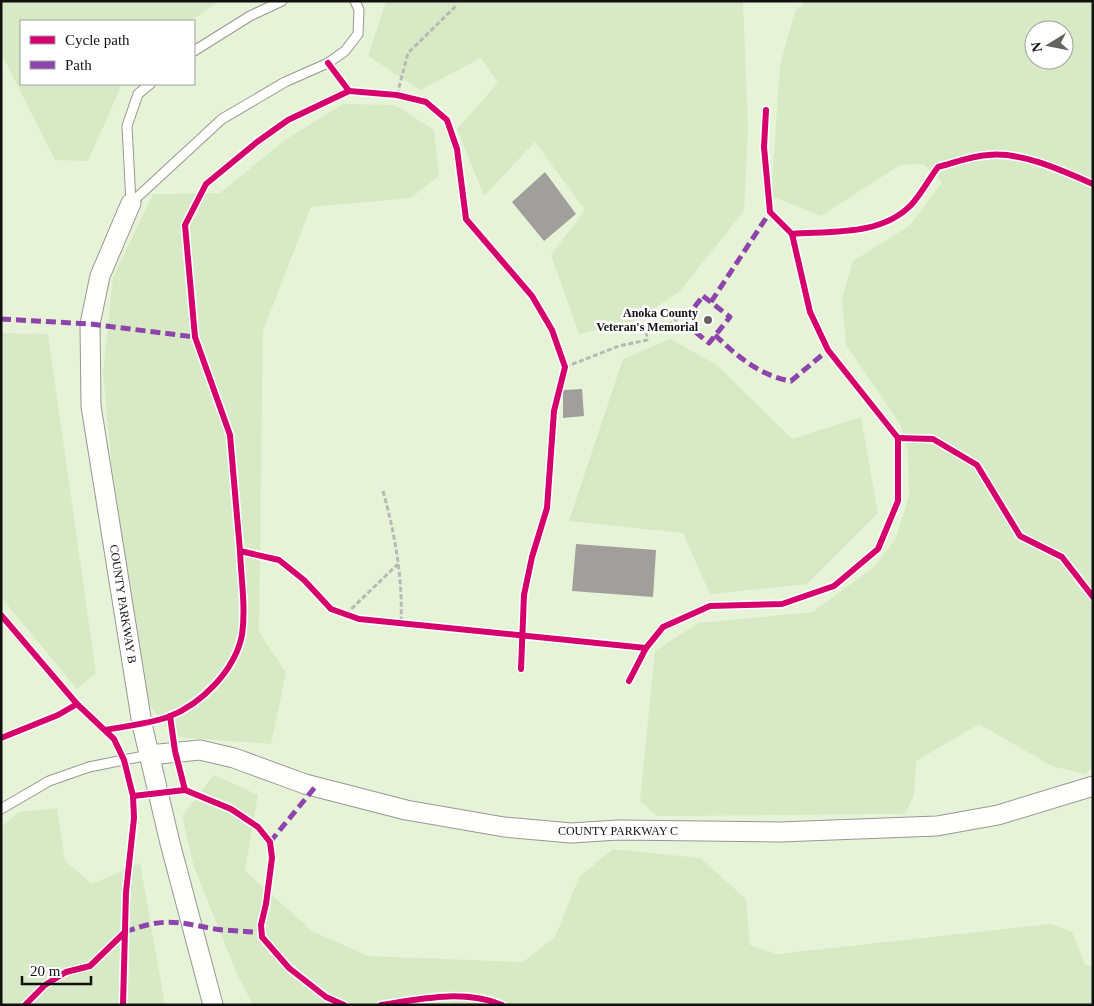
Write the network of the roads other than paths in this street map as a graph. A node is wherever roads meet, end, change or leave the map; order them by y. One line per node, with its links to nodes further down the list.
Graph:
1 (282, 1): 3 (lane)
2 (355, 1): 5 (lane)
3 (195, 50)
4 (149, 85): 5 (lane)
5 (131, 203): 6 (street, COUNTY PARKWAY B)
6 (149, 755): 7 (street, COUNTY PARKWAY C); 8 (lane); 9 (street, COUNTY PARKWAY B)
7 (1093, 786)
8 (1, 809)
9 (213, 1005)

